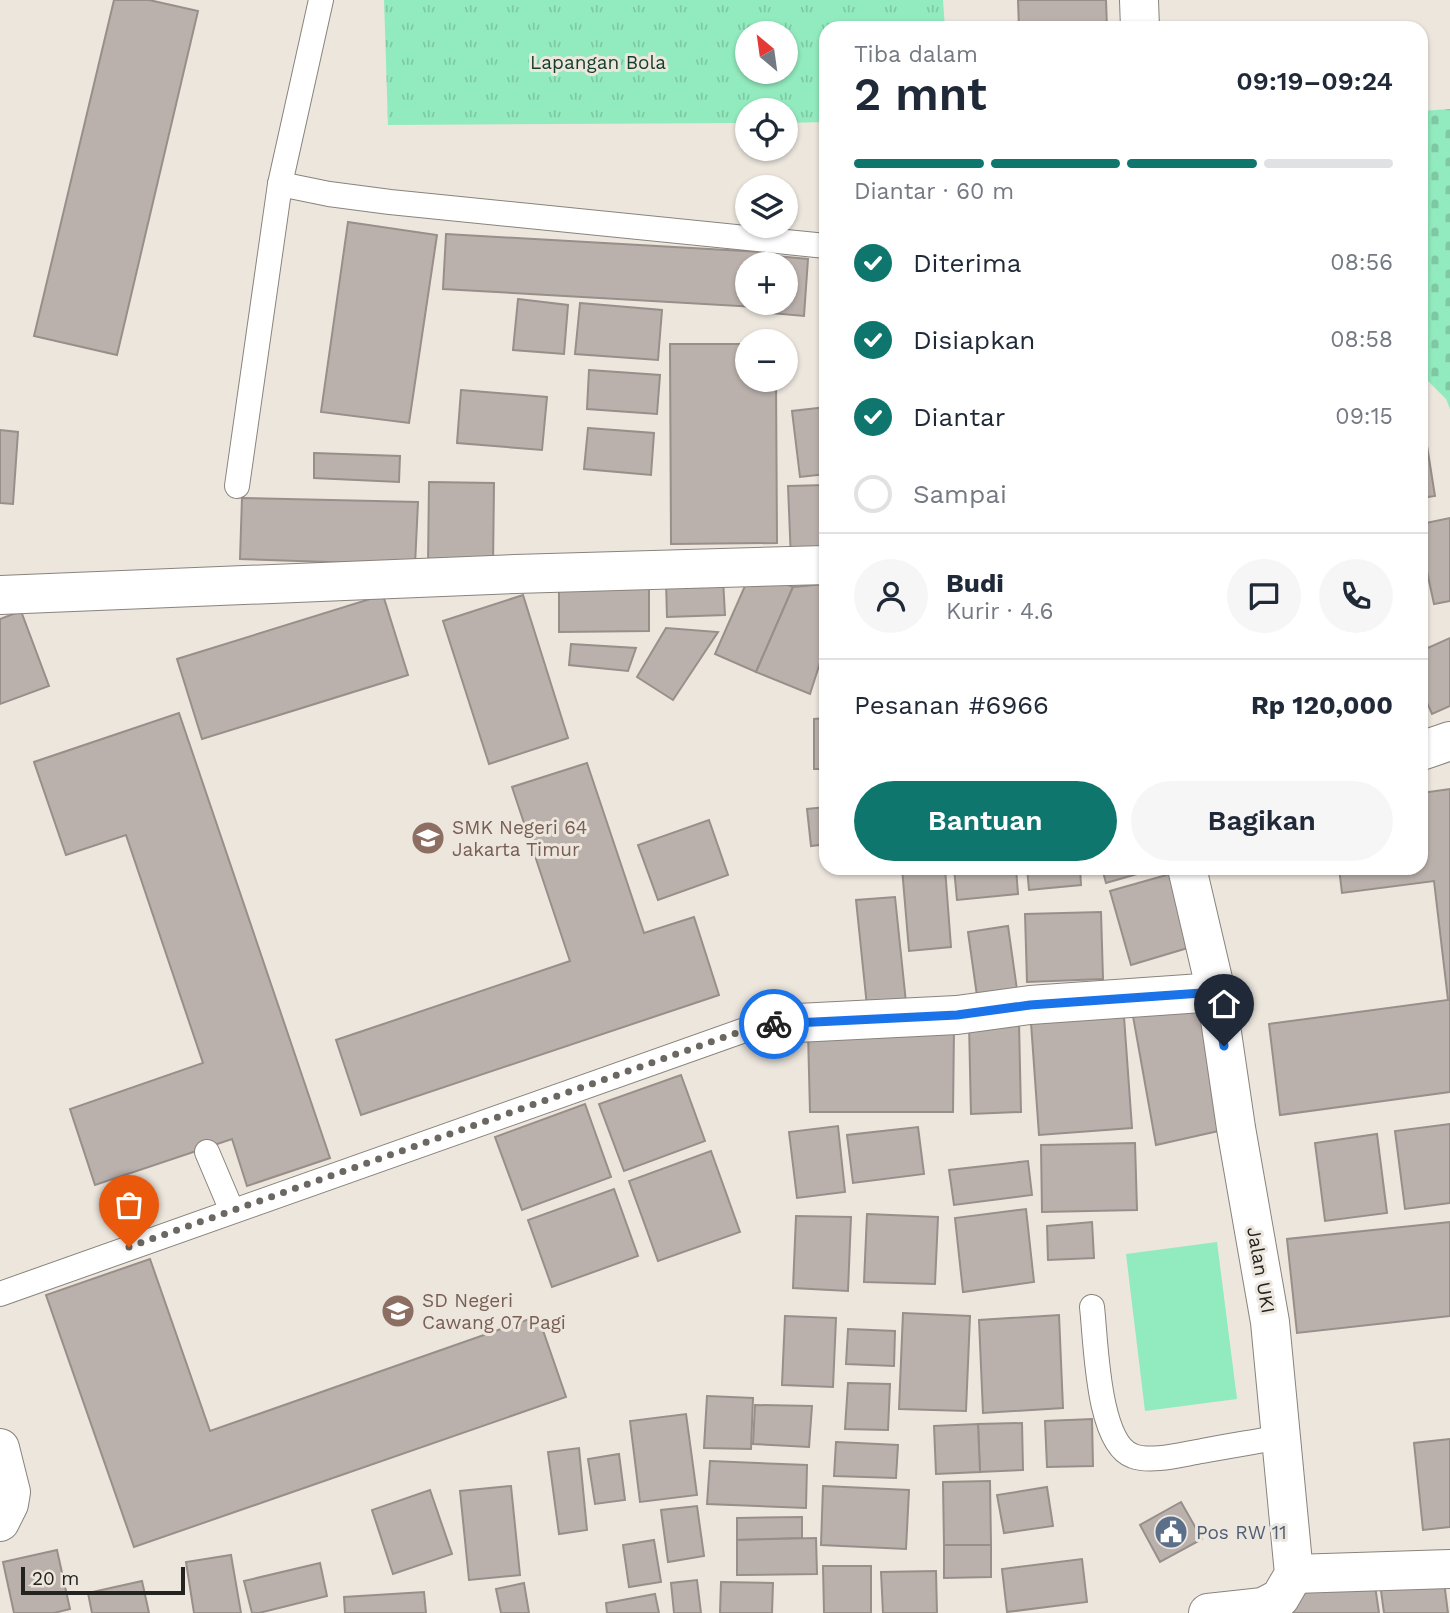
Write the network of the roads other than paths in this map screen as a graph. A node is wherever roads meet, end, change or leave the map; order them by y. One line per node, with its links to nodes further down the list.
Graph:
1 (321, 0): 4 (lane)
2 (1139, 0): 3 (street)
3 (1139, 21)
4 (280, 184): 5 (lane); 6 (lane)
5 (819, 245)
6 (237, 485)
7 (819, 565): 8 (street)
8 (0, 595)
9 (1450, 741): 10 (street)
10 (1428, 749)
11 (1189, 875): 12 (street, Jalan UKI)
12 (1216, 992): 13 (street); 18 (street, Jalan UKI)
13 (759, 1025): 15 (lane)
14 (207, 1152): 15 (lane)
15 (232, 1211): 16 (lane)
16 (0, 1294)
17 (1093, 1307): 18 (lane)
18 (1281, 1437): 22 (street, Jalan UKI)
19 (0, 1448): 20 (street)
20 (0, 1522)
21 (1450, 1569): 22 (street)
22 (1294, 1574): 23 (street)
23 (1208, 1613)

